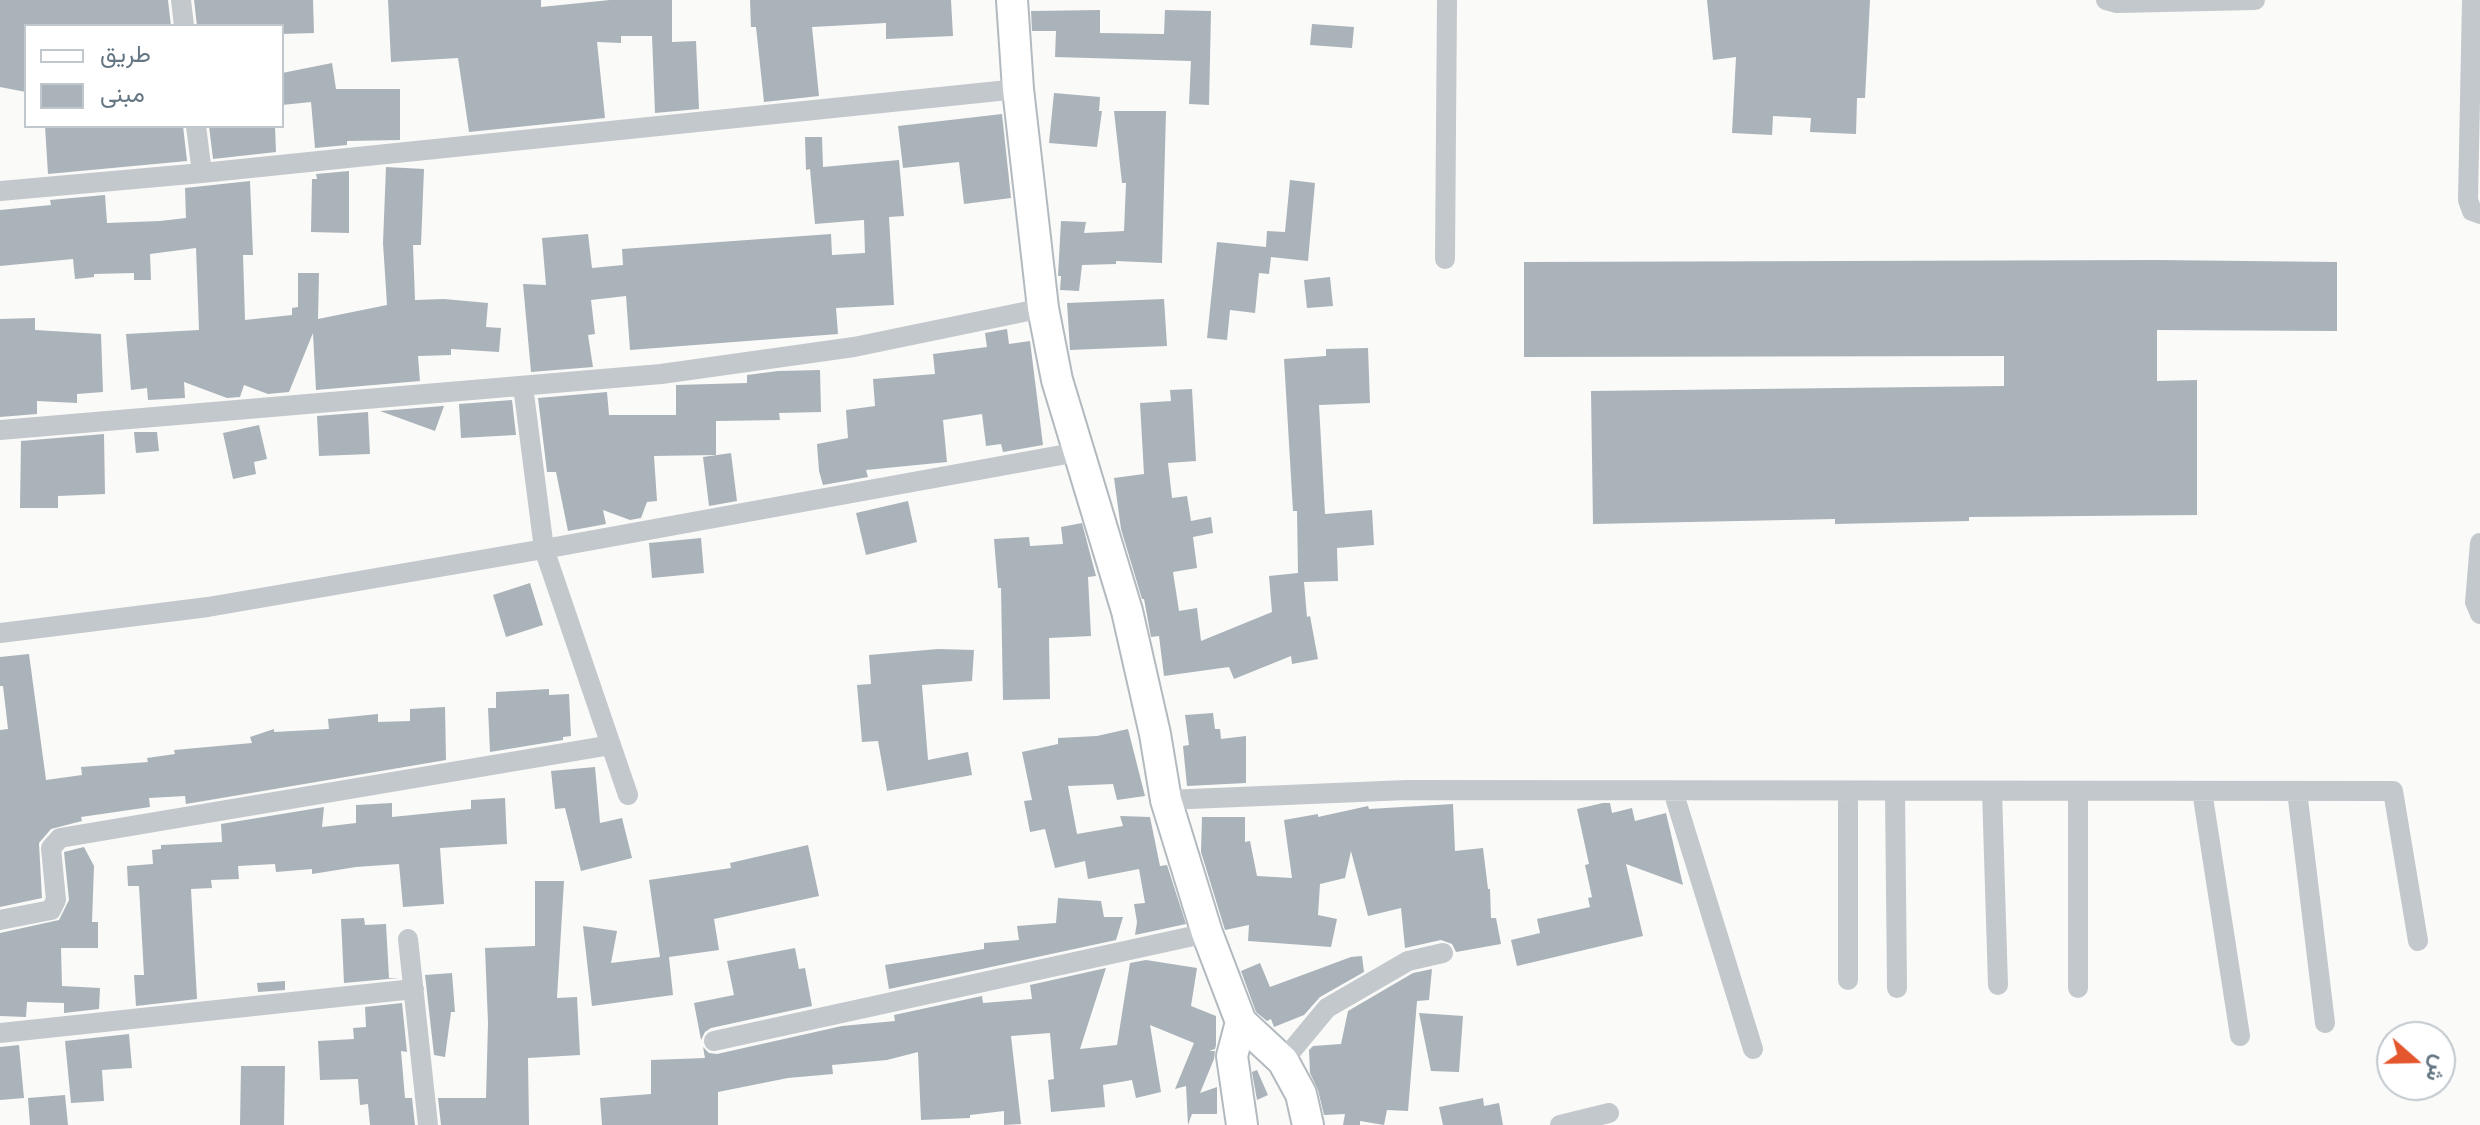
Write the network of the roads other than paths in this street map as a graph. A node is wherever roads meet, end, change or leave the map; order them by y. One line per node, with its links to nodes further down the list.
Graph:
1 (181, 0): 8 (street)
2 (1012, 0): 3 (street); 9 (street)
3 (1023, 0)
4 (1447, 0): 14 (street)
5 (2106, 0): 6 (street)
6 (2255, 0)
7 (2472, 0): 13 (street)
8 (184, 24)
9 (1018, 89): 11 (street); 15 (street)
10 (196, 128): 11 (street)
11 (202, 173): 12 (street)
12 (0, 191)
13 (2480, 214)
14 (1445, 259)
15 (1043, 308): 16 (street); 18 (street)
16 (523, 386): 17 (street); 20 (street)
17 (0, 430)
18 (1078, 452): 20 (street); 32 (street)
19 (2480, 543): 21 (street)
20 (544, 549): 22 (street); 23 (street)
21 (2480, 614)
22 (0, 633)
23 (611, 745): 31 (street); 33 (street)
24 (1673, 791): 25 (street); 32 (street); 48 (street)
25 (1848, 791): 26 (street); 38 (street)
26 (1895, 791): 27 (street); 40 (street)
27 (1992, 791): 28 (street); 39 (street)
28 (2078, 791): 29 (street); 41 (street)
29 (2202, 791): 30 (street); 46 (street)
30 (2297, 791): 36 (street); 44 (street)
31 (628, 795)
32 (1166, 800): 34 (street)
33 (0, 920)
34 (1207, 933): 43 (street); 47 (street)
35 (408, 939): 42 (street)
36 (2418, 941)
37 (1443, 953): 49 (street)
38 (1848, 980)
39 (1998, 985)
40 (1897, 988)
41 (2078, 988)
42 (414, 989): 45 (street); 51 (street)
43 (1241, 1022): 49 (street); 52 (street)
44 (2325, 1023)
45 (0, 1033)
46 (2240, 1036)
47 (714, 1041)
48 (1753, 1049)
49 (1283, 1061): 53 (street)
50 (1609, 1113): 54 (street)
51 (428, 1125)
52 (1242, 1125)
53 (1308, 1125)
54 (1560, 1125)

